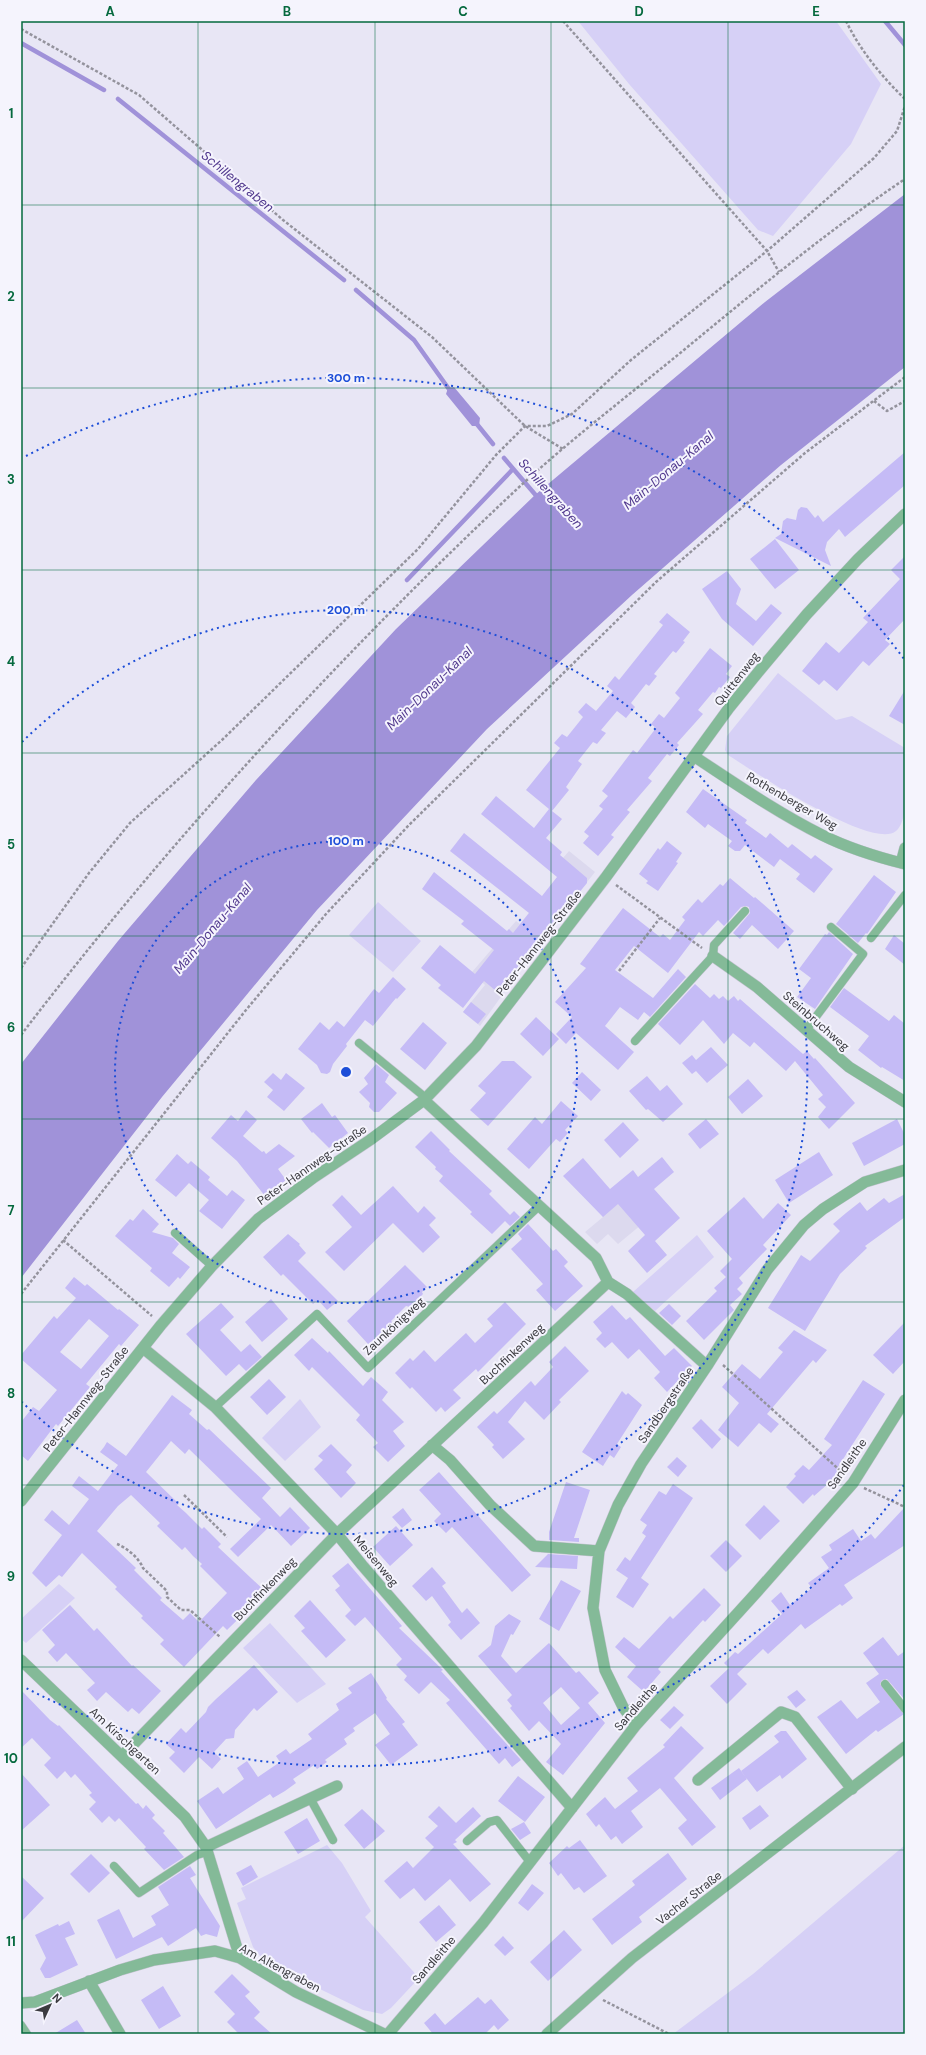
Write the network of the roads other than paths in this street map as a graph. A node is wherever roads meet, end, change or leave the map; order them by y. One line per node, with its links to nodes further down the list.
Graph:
1 (905, 514): 2 (street, Quittenweg)
2 (695, 756): 4 (street, Rothenberger Weg); 5 (street, Quittenweg)
3 (905, 848): 4 (street)
4 (903, 863)
5 (607, 876): 14 (street, Peter-Hannweg-Straße)
6 (905, 895): 9 (lane)
7 (745, 911): 10 (lane)
8 (831, 927): 11 (lane)
9 (871, 938)
10 (713, 956): 11 (street, Steinbruchweg); 12 (lane)
11 (806, 1030): 15 (street, Steinbruchweg)
12 (635, 1040)
13 (359, 1043): 14 (lane)
14 (425, 1099): 17 (street); 19 (street, Peter-Hannweg-Straße)
15 (905, 1102)
16 (905, 1170): 22 (street, Sandbergstraße)
17 (539, 1206): 20 (street); 24 (lane, Zaunkönigweg)
18 (175, 1233): 19 (lane)
19 (212, 1266): 21 (street, Peter-Hannweg-Straße)
20 (608, 1282): 22 (street); 25 (street, Buchfinkenweg)
21 (143, 1348): 24 (street, Meisenweg); 26 (street, Peter-Hannweg-Straße)
22 (710, 1362): 28 (street, Sandbergstraße)
23 (905, 1400): 32 (street, Sandleithe)
24 (215, 1407): 27 (street, Meisenweg)
25 (432, 1445): 27 (street, Buchfinkenweg); 28 (street)
26 (21, 1502)
27 (337, 1534): 34 (street, Buchfinkenweg); 39 (street, Meisenweg)
28 (599, 1551): 32 (street, Sandbergstraße)
29 (21, 1660): 34 (street, Am Kirschgarten)
30 (884, 1684): 31 (lane)
31 (905, 1709)
32 (636, 1725): 39 (street, Sandleithe)
33 (905, 1747): 37 (street, Vacher Straße)
34 (122, 1756): 42 (street, Am Kirschgarten)
35 (698, 1780): 37 (street)
36 (337, 1786): 38 (street)
37 (852, 1789): 53 (street, Vacher Straße)
38 (310, 1798): 40 (lane); 42 (street)
39 (572, 1808): 43 (street, Sandleithe)
40 (333, 1840)
41 (467, 1842): 43 (lane)
42 (207, 1849): 44 (lane); 45 (street, Am Kirschgarten)
43 (530, 1862): 52 (street, Sandleithe)
44 (114, 1866)
45 (240, 1958): 46 (street, Am Altengraben); 51 (street, Am Altengraben)
46 (89, 1981): 47 (street, Am Altengraben); 50 (street)
47 (21, 2003)
48 (21, 2024): 49 (lane)
49 (27, 2034)
50 (120, 2034)
51 (384, 2034)
52 (388, 2034)
53 (547, 2034)

